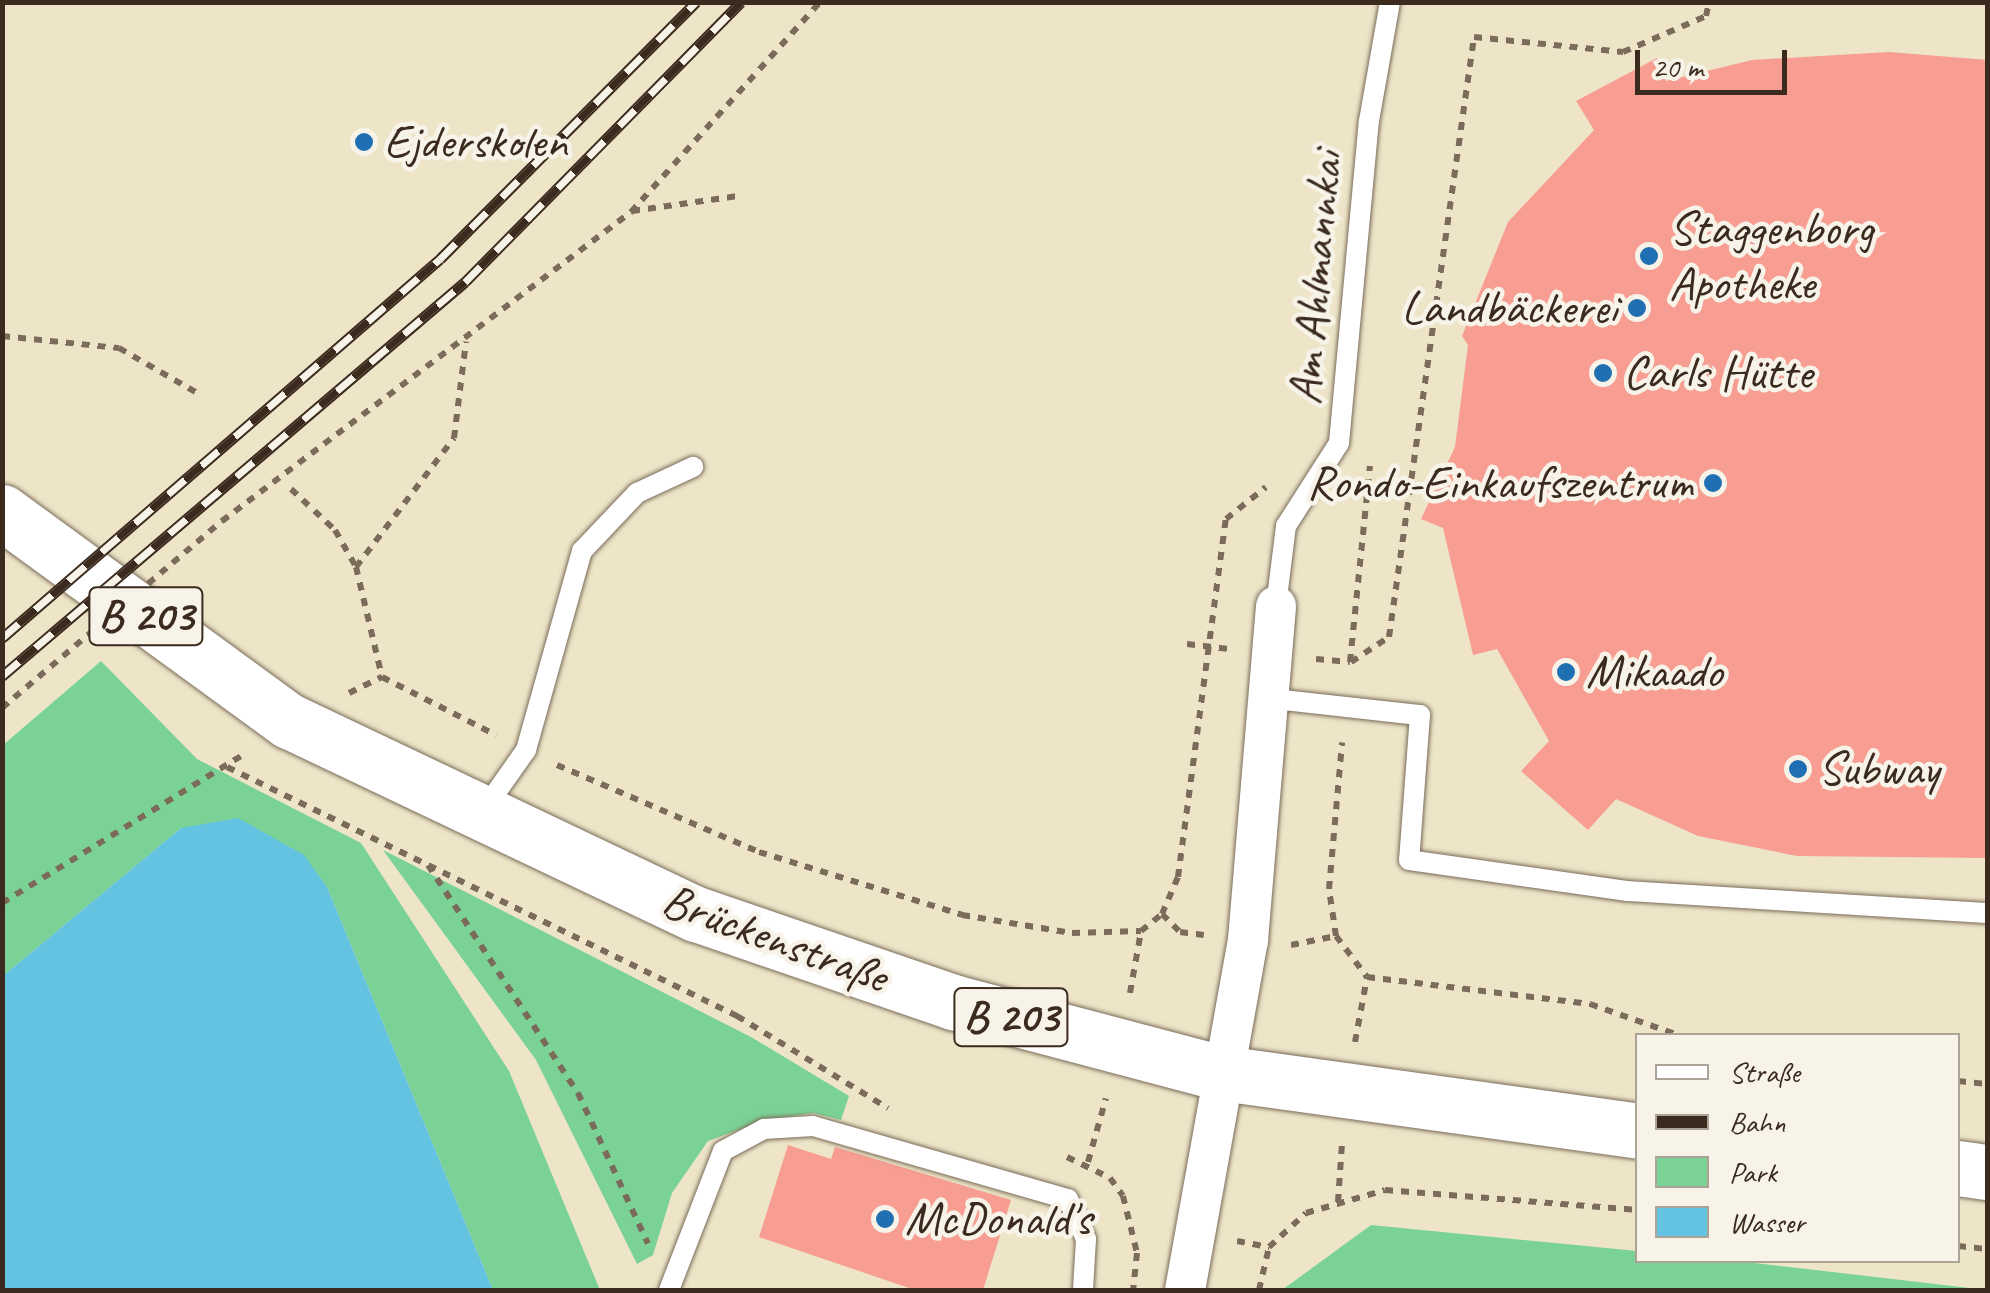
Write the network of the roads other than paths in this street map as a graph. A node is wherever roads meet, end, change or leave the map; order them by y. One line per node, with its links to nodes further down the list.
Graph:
1 (1390, 2): 4 (lane, Am Ahlmannkai)
2 (693, 466): 6 (lane)
3 (2, 512): 6 (main road, Brückenstraße / B 203)
4 (1276, 606): 5 (street)
5 (1264, 698): 7 (lane); 8 (street)
6 (481, 815): 8 (main road, Brückenstraße / B 203)
7 (1988, 912)
8 (1222, 1073): 9 (main road, Brückenstraße / B 203); 14 (street)
9 (1635, 1131)
10 (1960, 1168): 11 (main road)
11 (1988, 1172)
12 (669, 1290): 13 (lane)
13 (1083, 1290)
14 (1184, 1290)

